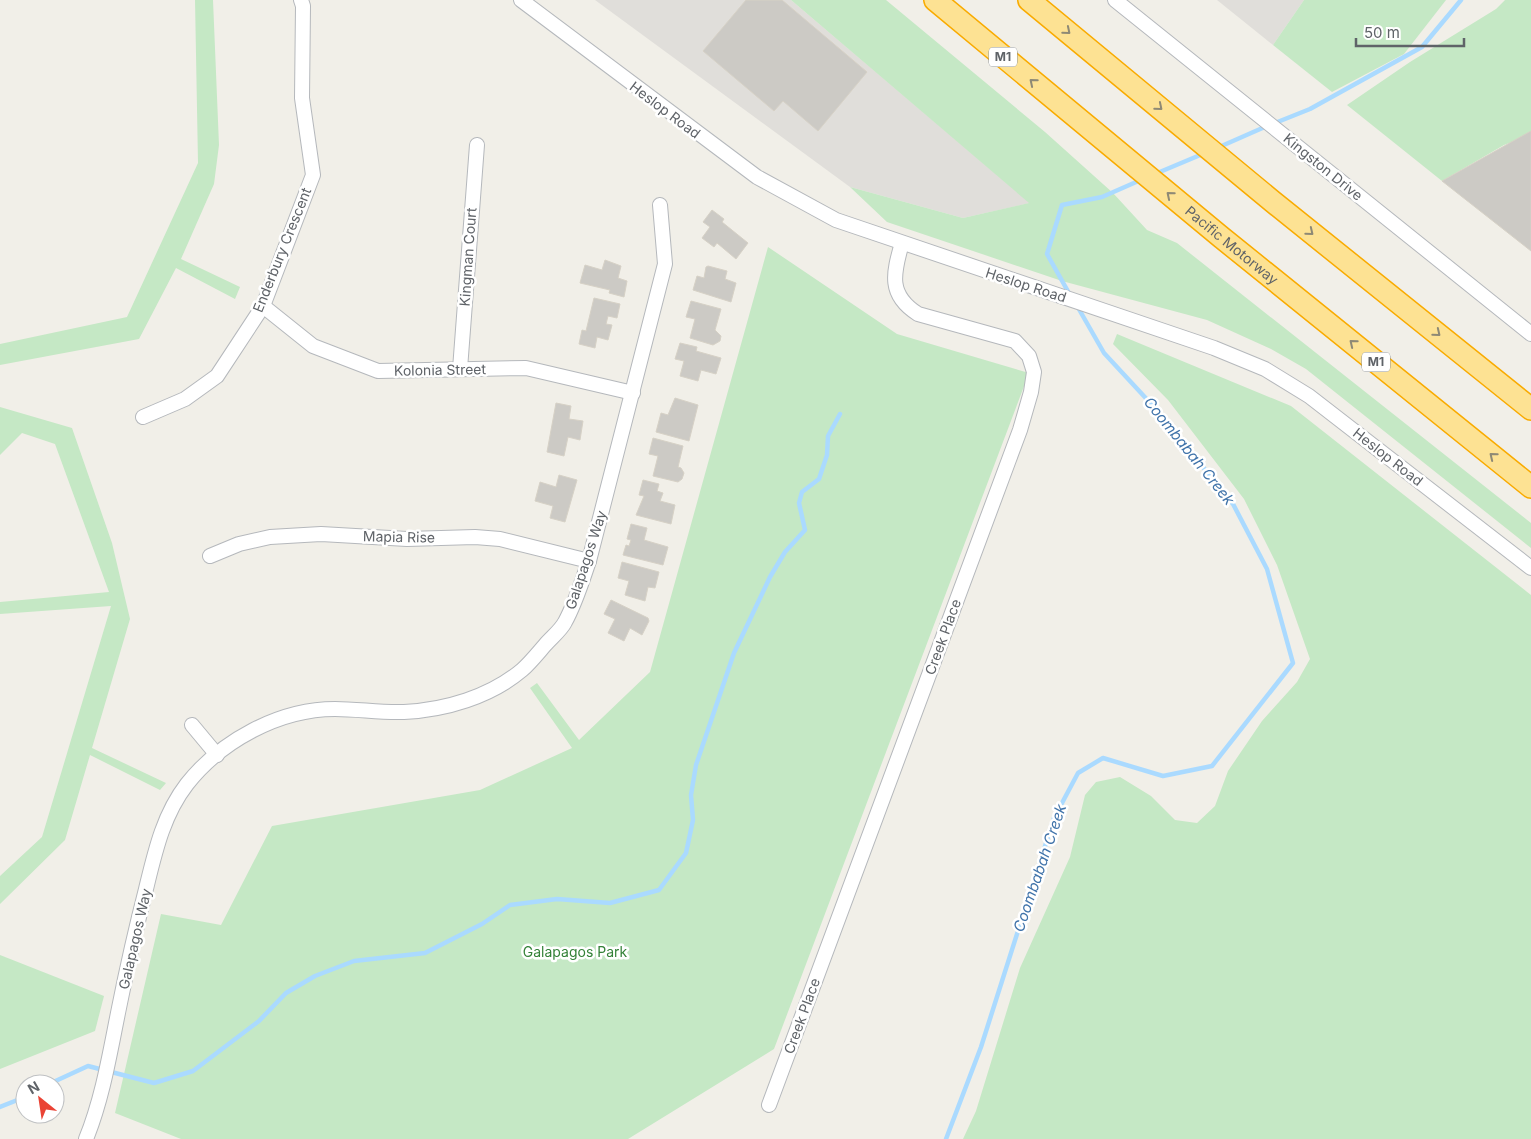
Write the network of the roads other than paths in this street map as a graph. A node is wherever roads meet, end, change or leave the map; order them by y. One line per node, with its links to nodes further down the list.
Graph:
1 (301, 0): 9 (street, Enderbury Crescent)
2 (521, 0): 8 (street, Heslop Road)
3 (935, 0): 15 (highway, Pacific Motorway / M1, one-way to 3)
4 (1030, 0): 13 (highway, one-way to 13)
5 (1115, 0): 10 (street, Kingston Drive)
6 (477, 145): 11 (street, Kingman Court)
7 (660, 206): 12 (street, Galapagos Way)
8 (902, 243): 18 (street, Heslop Road); 21 (street, Creek Place)
9 (263, 306): 11 (street, Kolonia Street); 14 (street, Enderbury Crescent)
10 (1531, 334)
11 (460, 369): 12 (street, Kolonia Street)
12 (633, 393): 17 (street, Galapagos Way)
13 (1531, 409)
14 (143, 417)
15 (1531, 487)
16 (210, 556): 17 (street, Mapia Rise)
17 (589, 561): 20 (street, Galapagos Way)
18 (1531, 568)
19 (192, 725): 20 (street)
20 (217, 755): 22 (street, Galapagos Way)
21 (770, 1105)
22 (86, 1139)

